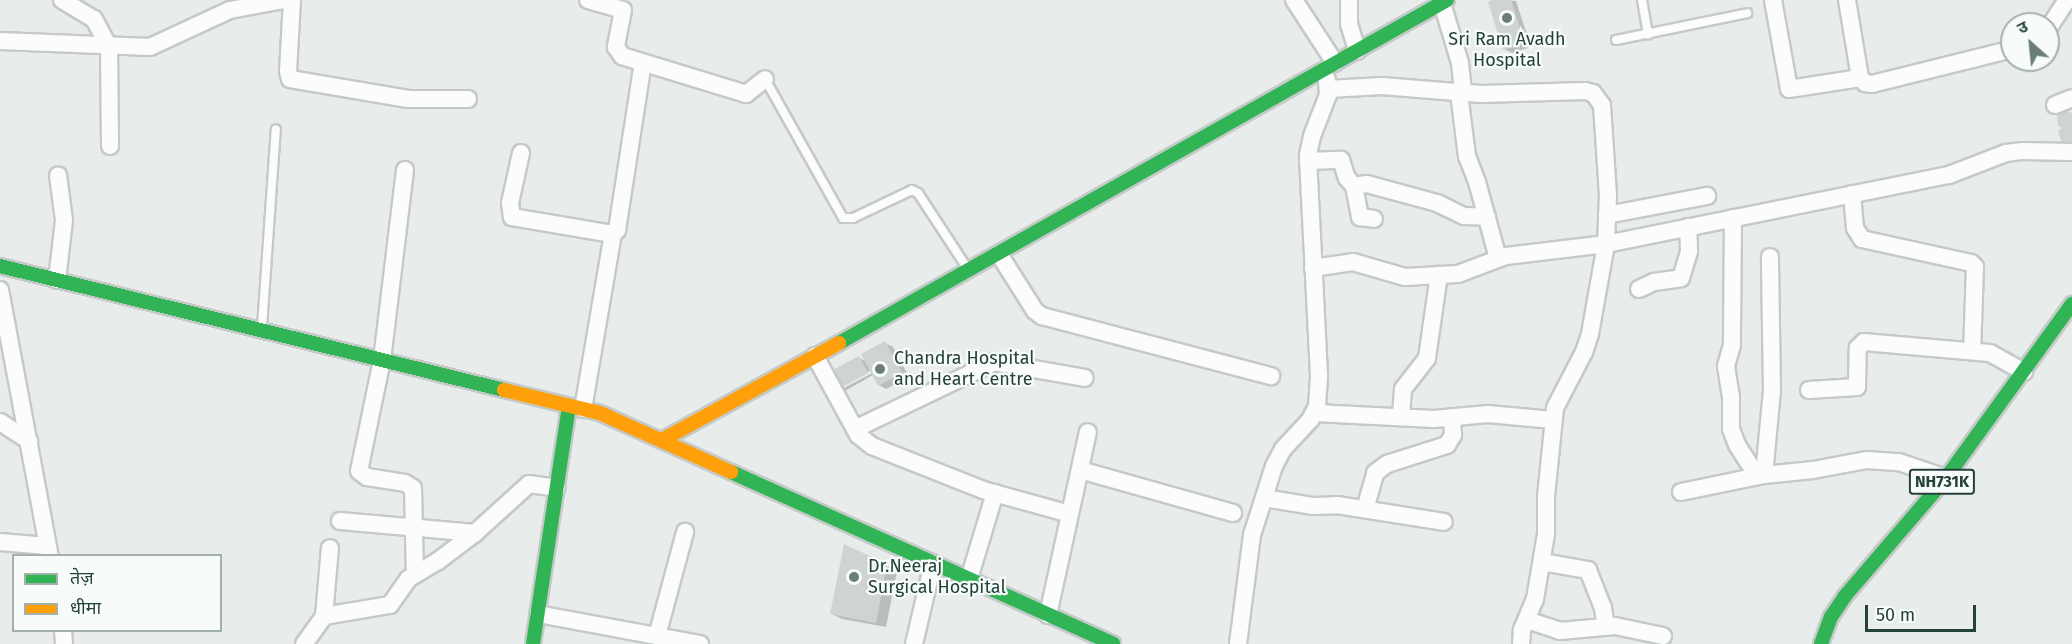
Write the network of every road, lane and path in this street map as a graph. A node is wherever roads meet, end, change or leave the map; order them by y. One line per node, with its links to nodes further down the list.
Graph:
1 (62, 0): 15 (street)
2 (284, 0): 15 (street)
3 (292, 0): 25 (street)
4 (588, 0): 18 (street)
5 (1294, 0): 19 (street)
6 (1349, 0): 16 (street)
7 (1642, 0): 12 (lane)
8 (1773, 0): 20 (street)
9 (1847, 0): 20 (street)
10 (1444, 1): 16 (main road); 23 (street)
11 (1748, 13): 12 (lane)
12 (1647, 34): 13 (lane)
13 (1616, 40)
14 (0, 42): 15 (street)
15 (109, 47): 28 (street)
16 (1357, 51): 19 (main road)
17 (2000, 52): 20 (street)
18 (643, 63): 21 (street); 42 (street)
19 (1330, 66): 22 (street); 44 (main road)
20 (1860, 78)
21 (765, 79): 49 (lane)
22 (1328, 89): 23 (street); 31 (street)
23 (1461, 93): 37 (street); 38 (street)
24 (2072, 98): 26 (street)
25 (468, 99)
26 (2055, 105)
27 (276, 129): 56 (lane)
28 (110, 146)
29 (2072, 152): 35 (street)
30 (521, 153): 42 (street)
31 (1308, 161): 34 (street); 48 (street)
32 (405, 170): 60 (street)
33 (58, 175): 51 (street)
34 (1354, 186): 38 (street); 40 (street)
35 (1852, 194): 39 (street); 58 (street)
36 (1707, 196): 37 (street)
37 (1607, 215): 43 (street)
38 (1487, 217): 46 (street)
39 (1733, 218): 41 (street); 76 (street)
40 (1374, 219)
41 (1688, 227): 43 (street); 52 (street)
42 (613, 234): 65 (street)
43 (1606, 244): 46 (street); 69 (street)
44 (999, 254): 49 (main road); 62 (street)
45 (1770, 257): 76 (street)
46 (1498, 258): 50 (street)
47 (0, 263): 51 (main road)
48 (1313, 268): 50 (street); 66 (street)
49 (969, 271): 59 (main road)
50 (1439, 275): 67 (street)
51 (57, 280): 56 (main road)
52 (1639, 289)
53 (0, 290): 57 (street)
54 (2072, 304): 55 (main road, NH731K)
55 (2065, 322): 61 (main road, NH731K)
56 (262, 330): 60 (main road)
57 (6, 349): 74 (street)
58 (1972, 351): 61 (street); 64 (street)
59 (815, 356): 71 (street); 73 (main road)
60 (382, 360): 65 (main road); 87 (street)
61 (2024, 372): 77 (main road, NH731K)
62 (1271, 376)
63 (1085, 378): 71 (street)
64 (1809, 390)
65 (576, 407): 73 (main road); 78 (main road)
66 (1315, 413): 67 (street); 81 (street)
67 (1401, 417): 68 (street)
68 (1452, 417): 69 (street); 82 (street)
69 (1553, 420): 93 (street)
70 (0, 422): 74 (street)
71 (855, 429): 80 (street)
72 (1088, 432): 75 (street)
73 (662, 440): 94 (main road)
74 (29, 441): 92 (street)
75 (1080, 470): 83 (street); 84 (street)
76 (1761, 476): 77 (street); 79 (street)
77 (1946, 478): 97 (main road, NH731K)
78 (556, 488): 89 (street); 99 (main road)
79 (1681, 492)
80 (995, 493): 84 (street); 96 (street)
81 (1264, 498): 82 (street); 111 (street)
82 (1365, 510): 86 (street)
83 (1233, 513)
84 (1070, 514): 100 (street)
85 (340, 521): 87 (street)
86 (1444, 522)
87 (415, 527): 89 (street); 95 (street)
88 (685, 532): 104 (street)
89 (475, 533): 95 (street)
90 (0, 543): 92 (street)
91 (330, 548): 101 (street)
92 (49, 551)
93 (1542, 562): 102 (street); 103 (street)
94 (933, 563): 96 (main road); 109 (street)
95 (415, 573): 101 (street)
96 (969, 579): 100 (main road)
97 (1857, 584): 98 (main road, NH731K); 113 (main road)
98 (1852, 612)
99 (537, 614): 104 (street); 107 (main road)
100 (1048, 615): 110 (main road)
101 (324, 616): 106 (street)
102 (1527, 620): 103 (street); 112 (street)
103 (1606, 627): 105 (street)
104 (657, 636): 108 (street)
105 (1663, 636)
106 (304, 644)
107 (533, 644)
108 (700, 644)
109 (915, 644)
110 (1113, 644)
111 (1238, 644)
112 (1521, 644)
113 (1821, 644)

